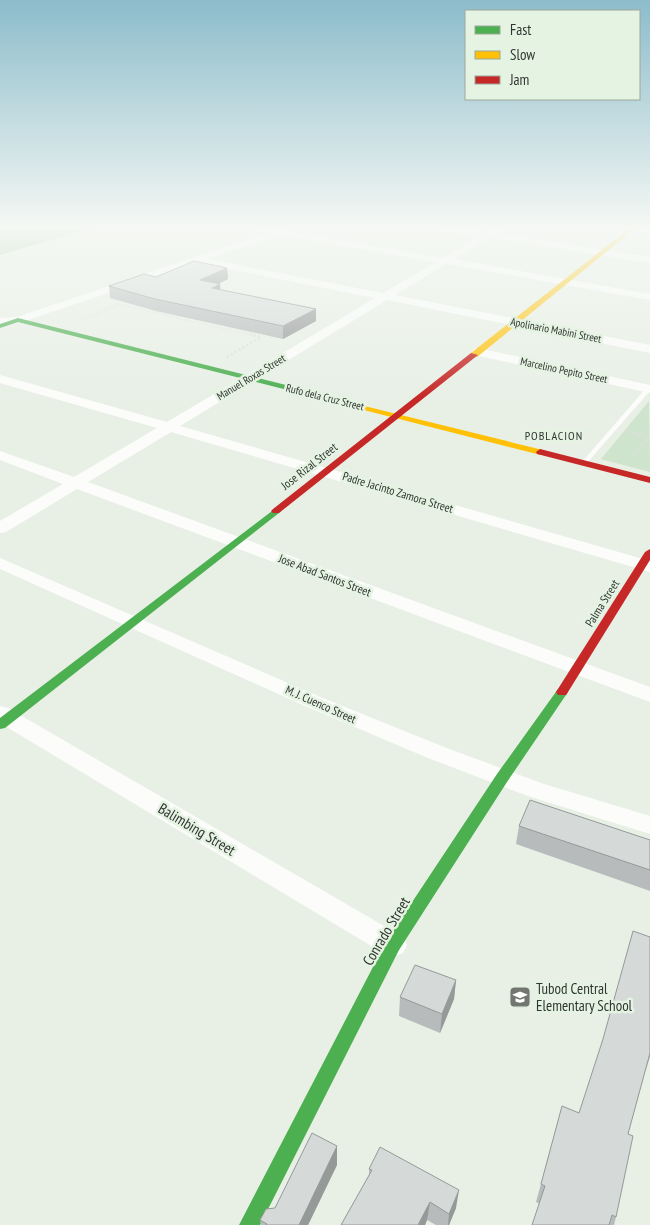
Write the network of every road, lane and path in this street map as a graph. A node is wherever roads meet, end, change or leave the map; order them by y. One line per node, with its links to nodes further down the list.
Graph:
1 (125, 284): 8 (street)
2 (319, 284): 6 (street, Apolinario Mabini Street)
3 (405, 284): 6 (street, Manuel Roxas Street)
4 (564, 284): 10 (street, Jose Rizal Street)
5 (573, 284): 7 (street)
6 (384, 297): 10 (street, Apolinario Mabini Street); 16 (street, Manuel Roxas Street)
7 (650, 297)
8 (18, 320): 9 (street, Rufo dela Cruz Street); 11 (street); 12 (street, Rufo dela Cruz Street)
9 (0, 321)
10 (515, 322): 13 (street, Apolinario Mabini Street); 14 (street, Jose Rizal Street)
11 (0, 326)
12 (59, 331): 15 (street, Rufo dela Cruz Street); 15 (path)
13 (650, 349)
14 (478, 352): 18 (street, Marcelino Pepito Street); 19 (street, Jose Rizal Street)
15 (208, 368): 16 (street, Rufo dela Cruz Street)
16 (249, 378): 19 (street, Rufo dela Cruz Street); 20 (street, Manuel Roxas Street)
17 (0, 379): 20 (street, Padre Jacinto Zamora Street)
18 (649, 388): 25 (lane)
19 (396, 415): 25 (street, Rufo dela Cruz Street); 26 (street, Jose Rizal Street)
20 (170, 426): 26 (street, Padre Jacinto Zamora Street); 29 (street, Manuel Roxas Street)
21 (650, 432): 22 (path)
22 (646, 440): 23 (path); 27 (path)
23 (650, 441)
24 (0, 455): 29 (street, Jose Abad Santos Street)
25 (584, 463): 27 (street, Rufo dela Cruz Street)
26 (326, 471): 31 (street, Jose Rizal Street); 32 (street, Padre Jacinto Zamora Street)
27 (621, 472): 28 (street, Rufo dela Cruz Street)
28 (650, 480)
29 (74, 484): 30 (street, Manuel Roxas Street); 31 (street, Jose Abad Santos Street)
30 (0, 528)
31 (236, 542): 34 (street, Jose Rizal Street); 35 (street, Jose Abad Santos Street)
32 (647, 561): 35 (street, Palma Street)
33 (0, 563): 34 (street, M. J. Cuenco Street)
34 (135, 621): 37 (street, Jose Rizal Street); 38 (street, M. J. Cuenco Street)
35 (577, 670): 36 (street, Jose Abad Santos Street); 38 (street, Conrado Street)
36 (650, 695)
37 (3, 718): 40 (street, Balimbing Street)
38 (502, 778): 39 (street, M. J. Cuenco Street); 40 (street, Conrado Street)
39 (650, 825)
40 (393, 945): 41 (street, Conrado Street)
41 (249, 1225)

